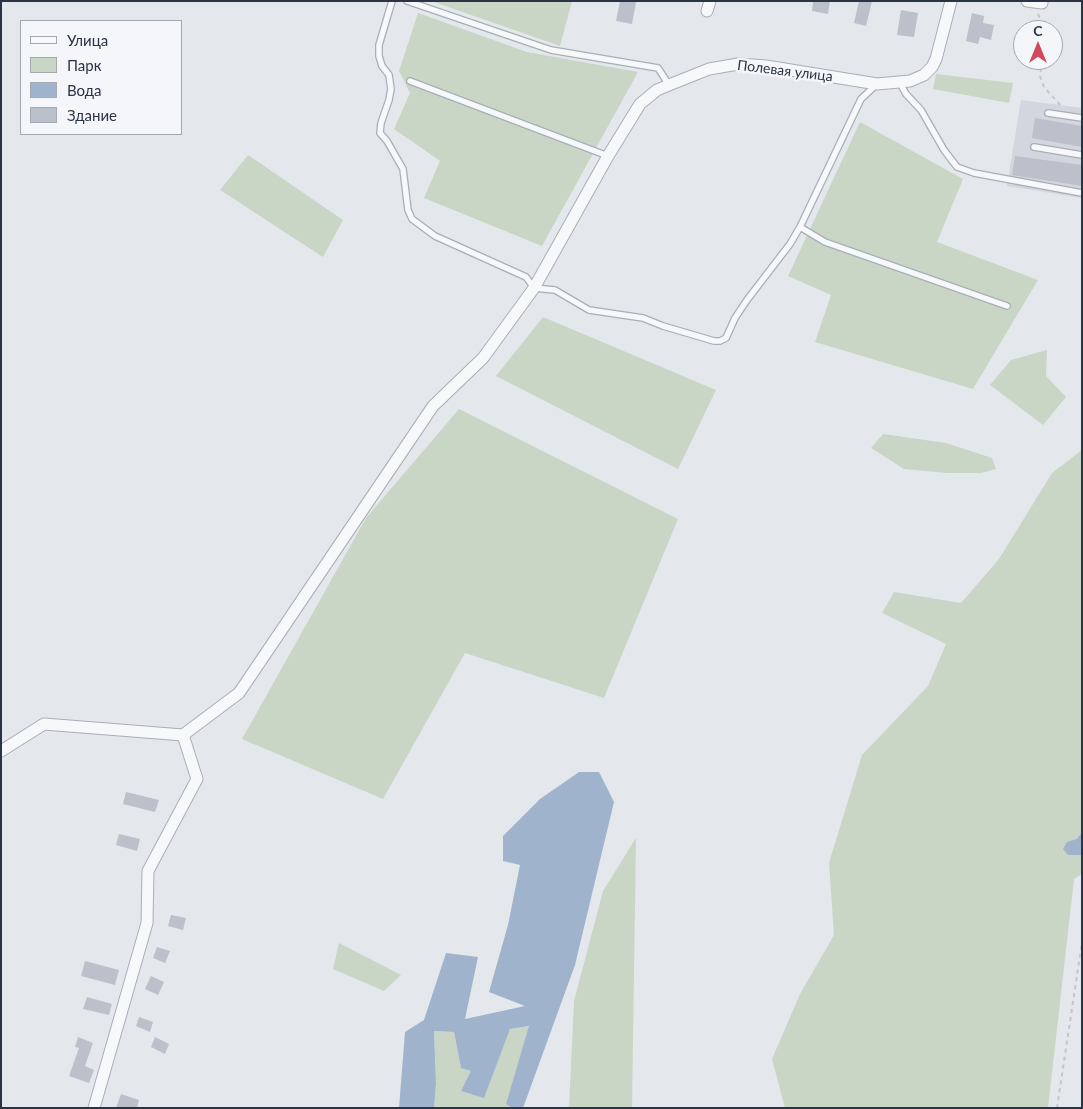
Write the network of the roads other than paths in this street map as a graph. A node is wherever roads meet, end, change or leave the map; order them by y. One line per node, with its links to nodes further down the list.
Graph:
1 (392, 1): 15 (lane)
2 (407, 1): 7 (lane)
3 (951, 1): 5 (street, Полевая улица)
4 (410, 81): 12 (lane)
5 (900, 83): 6 (street, Полевая улица); 13 (lane)
6 (876, 84): 7 (street, Полевая улица); 14 (lane)
7 (669, 85): 12 (street, Полевая улица)
8 (1048, 113): 9 (lane)
9 (1082, 118)
10 (1034, 147): 11 (lane)
11 (1082, 154)
12 (608, 156): 15 (street, Полевая улица)
13 (1082, 193)
14 (800, 228): 15 (lane); 16 (lane)
15 (534, 288): 17 (street, Полевая улица)
16 (1007, 306)
17 (184, 735): 18 (street); 19 (street)
18 (1, 751)
19 (94, 1108)

